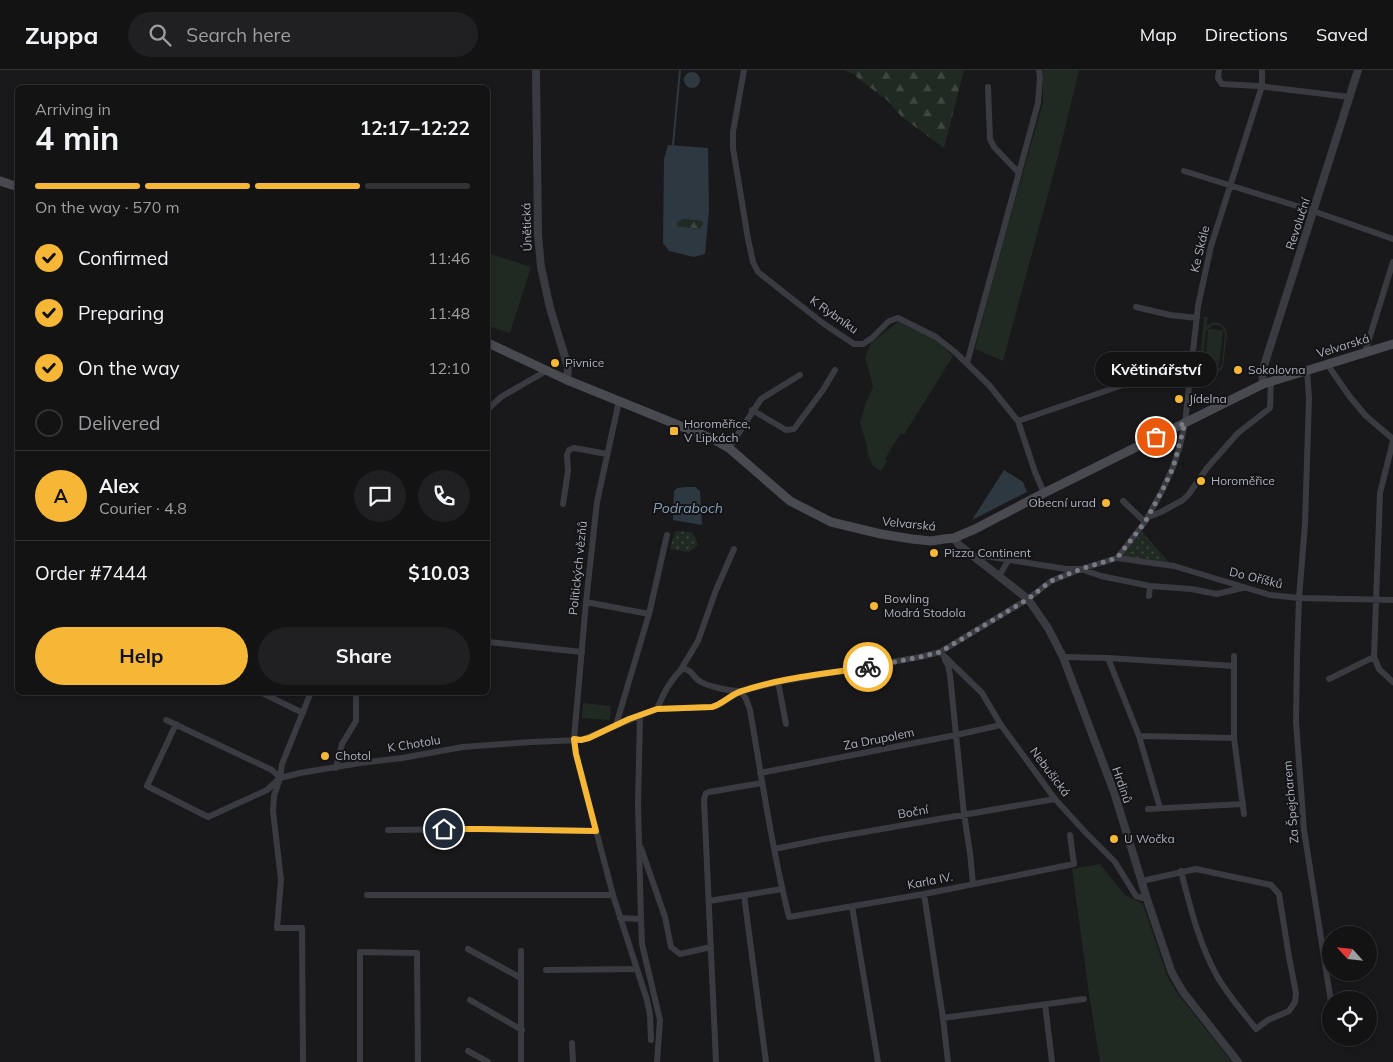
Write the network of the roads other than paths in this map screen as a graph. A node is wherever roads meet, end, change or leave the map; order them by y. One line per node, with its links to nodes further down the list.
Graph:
1 (536, 70): 30 (street, Únětická)
2 (744, 70): 23 (street, K Rybníku)
3 (1039, 70): 11 (street)
4 (1219, 70): 7 (street)
5 (1262, 70): 7 (street, Ke Skále)
6 (1358, 70): 9 (street, Revoluční)
7 (1262, 86): 9 (street); 14 (street, Ke Skále)
8 (988, 87): 11 (street)
9 (1350, 97): 15 (street, Revoluční)
10 (1184, 171): 14 (street)
11 (1019, 173): 23 (street)
12 (0, 181): 13 (main road)
13 (15, 185)
14 (1231, 185): 15 (street); 19 (street, Ke Skále)
15 (1314, 211): 16 (street); 31 (street, Revoluční)
16 (1393, 239)
17 (1393, 262): 22 (street)
18 (1136, 307): 19 (street)
19 (1197, 318): 36 (street, Ke Skále)
20 (490, 344): 28 (main road, Velvarská)
21 (1393, 344): 22 (main road, Velvarská)
22 (1365, 352): 24 (main road, Velvarská)
23 (967, 363): 35 (street, K Rybníku)
24 (1327, 364): 27 (main road, Velvarská); 37 (street)
25 (1139, 366): 35 (street)
26 (835, 370): 34 (street)
27 (1307, 370): 31 (main road, Velvarská); 55 (street, Za Špejcharem)
28 (546, 371): 30 (main road, Velvarská); 33 (street)
29 (800, 375): 34 (street)
30 (567, 380): 32 (main road, Velvarská)
31 (1267, 383): 36 (main road, Velvarská); 43 (street)
32 (619, 401): 38 (main road, Velvarská); 39 (street, Politických vězňů)
33 (490, 407)
34 (752, 410): 38 (street)
35 (1018, 421): 40 (street, K Rybníku)
36 (1185, 423): 40 (main road, Velvarská); 43 (street, Ke Skále)
37 (1393, 440): 57 (street)
38 (728, 448): 45 (main road, Velvarská)
39 (607, 454): 42 (street); 59 (street, Politických vězňů)
40 (1044, 493): 45 (main road, Velvarská)
41 (1123, 501): 43 (street)
42 (563, 504)
43 (1146, 520): 47 (street, Ke Skále)
44 (666, 535): 60 (street)
45 (954, 538): 48 (street, Hrdinů)
46 (734, 548): 69 (street)
47 (1117, 558): 50 (street); 53 (street, Do Oříšků)
48 (977, 560): 49 (street); 51 (street, Hrdinů)
49 (1008, 560): 50 (street); 51 (street)
50 (1081, 569): 52 (street); 56 (street)
51 (999, 576): 56 (street, Hrdinů)
52 (1150, 586): 53 (street); 54 (street)
53 (1243, 588): 55 (street, Do Oříšků)
54 (1148, 596)
55 (1299, 598): 57 (street, Do Oříšků); 125 (street, Za Špejcharem)
56 (1028, 599): 63 (street); 65 (street, Hrdinů)
57 (1376, 600): 58 (street, Do Oříšků); 66 (street)
58 (1393, 600)
59 (586, 602): 60 (street); 62 (street, Politických vězňů)
60 (649, 614): 83 (street)
61 (490, 642): 62 (street)
62 (582, 652): 88 (street, Politických vězňů)
63 (940, 652): 71 (street); 84 (street, Nebušická); 85 (street)
64 (1234, 656): 68 (street)
65 (1063, 657): 67 (street); 105 (street, Hrdinů)
66 (1374, 657): 70 (street); 72 (street)
67 (1108, 658): 68 (street); 86 (street)
68 (1234, 666): 87 (street)
69 (680, 671): 73 (street); 77 (street)
70 (1329, 679)
71 (778, 682): 73 (street); 82 (street)
72 (1393, 682)
73 (741, 691): 77 (street); 90 (street)
74 (266, 695): 78 (street)
75 (310, 695): 78 (street)
76 (356, 695): 89 (street)
77 (657, 709): 79 (street, K Chotolu)
78 (303, 713): 91 (street)
79 (640, 716): 83 (street, K Chotolu); 102 (street)
80 (166, 720): 81 (street)
81 (176, 724): 91 (street); 91 (street, K Chotolu)
82 (786, 724)
83 (616, 725): 88 (street, K Chotolu)
84 (1001, 725): 85 (street, Za Drupolem); 93 (street, Nebušická)
85 (956, 735): 90 (street, Za Drupolem); 97 (street)
86 (1139, 736): 87 (street); 95 (street)
87 (1234, 738): 94 (street)
88 (574, 739): 89 (street, K Chotolu); 100 (street, Politických vězňů)
89 (336, 768): 91 (street, K Chotolu)
90 (760, 773): 92 (street)
91 (280, 778): 134 (street)
92 (762, 783): 103 (street); 113 (street)
93 (1055, 799): 97 (street, Boční); 112 (street, Nebušická)
94 (1243, 804): 95 (street); 98 (street)
95 (1160, 808): 96 (street)
96 (1148, 809)
97 (964, 814): 103 (street, Boční); 106 (street)
98 (1244, 814)
99 (388, 830): 100 (street)
100 (596, 831): 110 (street, Politických vězňů)
101 (1070, 835): 106 (street, Karla IV.)
102 (639, 842): 116 (street); 117 (street)
103 (774, 849): 107 (street)
104 (1181, 871): 104 (street); 105 (street)
105 (1142, 881): 112 (street, Hrdinů)
106 (974, 884): 108 (street, Karla IV.)
107 (782, 890): 111 (street); 114 (street, Karla IV.)
108 (924, 894): 114 (street, Karla IV.); 129 (street)
109 (367, 895): 110 (street)
110 (613, 895): 115 (street, Politických vězňů)
111 (744, 895): 113 (street); 142 (street)
112 (1147, 899): 146 (street, Hrdinů)
113 (709, 901): 117 (street)
114 (852, 906): 143 (street)
115 (620, 918): 116 (street); 120 (street, Politických vězňů)
116 (640, 919): 124 (street)
117 (711, 947): 141 (street)
118 (468, 949): 122 (street)
119 (520, 951): 122 (street)
120 (637, 969): 121 (street); 123 (street, Politických vězňů)
121 (546, 970)
122 (521, 978): 130 (street)
123 (643, 987): 124 (street); 131 (street, Politických vězňů)
124 (652, 987): 140 (street)
125 (1329, 991)
126 (1084, 999): 128 (street)
127 (470, 1000): 130 (street)
128 (1044, 1004): 129 (street); 145 (street)
129 (943, 1018): 144 (street)
130 (522, 1030): 138 (street)
131 (651, 1040)
132 (572, 1043): 139 (street)
133 (468, 1050): 137 (street)
134 (303, 1062)
135 (360, 1062): 136 (street)
136 (418, 1062)
137 (488, 1062)
138 (521, 1062)
139 (573, 1062)
140 (657, 1062)
141 (716, 1062)
142 (766, 1062)
143 (878, 1062)
144 (948, 1062)
145 (1052, 1062)
146 (1238, 1062)

